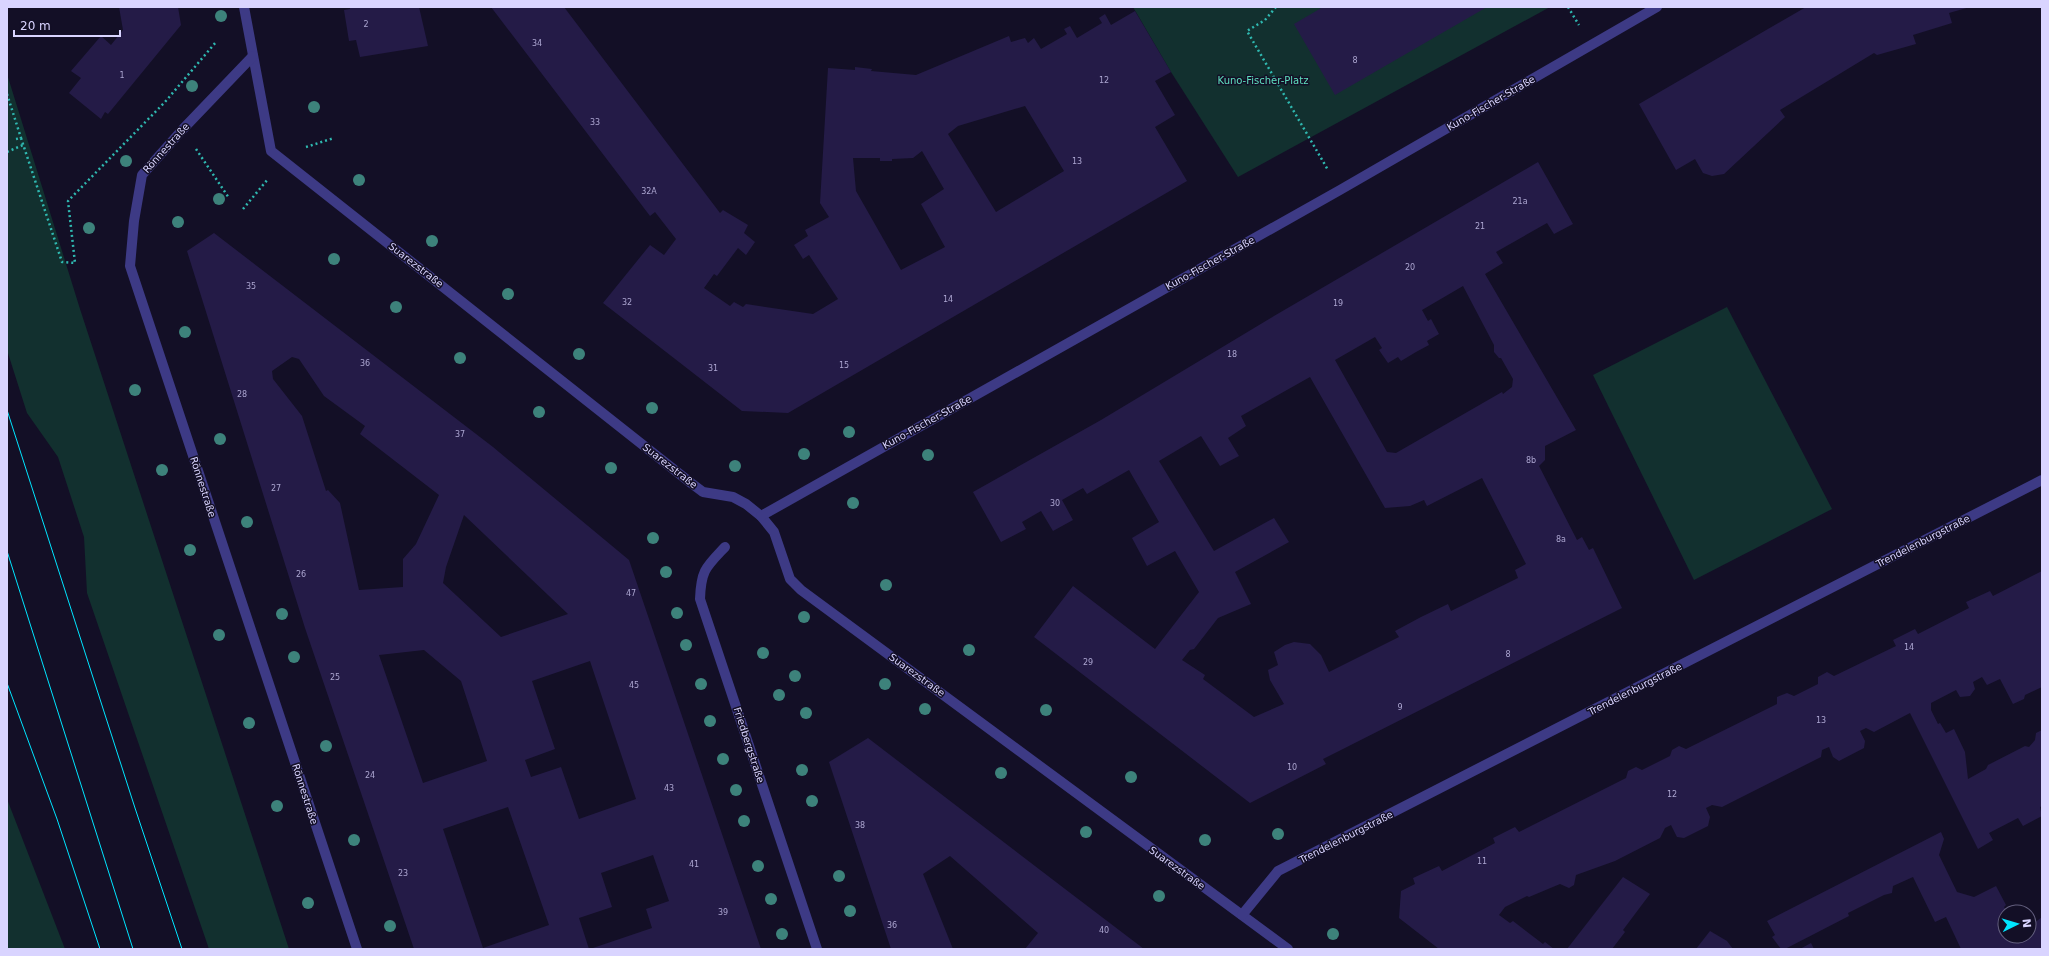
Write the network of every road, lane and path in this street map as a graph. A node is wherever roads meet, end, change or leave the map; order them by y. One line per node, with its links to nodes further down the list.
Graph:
1 (244, 7): 5 (street, Suarezstraße)
2 (1276, 7): 11 (path)
3 (1657, 7): 11 (street, Kuno-Fischer-Straße)
4 (216, 42): 9 (path)
5 (253, 56): 13 (street, Suarezstraße); 16 (street, Rönnestraße)
6 (7, 94): 7 (path)
7 (20, 138): 8 (path); 9 (path)
8 (16, 139)
9 (23, 145): 10 (path)
10 (7, 152)
11 (1340, 190): 13 (street, Kuno-Fischer-Straße)
12 (2042, 480): 15 (street, Trendelenburgstraße)
13 (760, 516): 15 (street, Suarezstraße)
14 (725, 547): 17 (street, Friedbergstraße)
15 (1242, 915): 18 (street, Suarezstraße)
16 (357, 949)
17 (817, 949)
18 (1288, 949)

